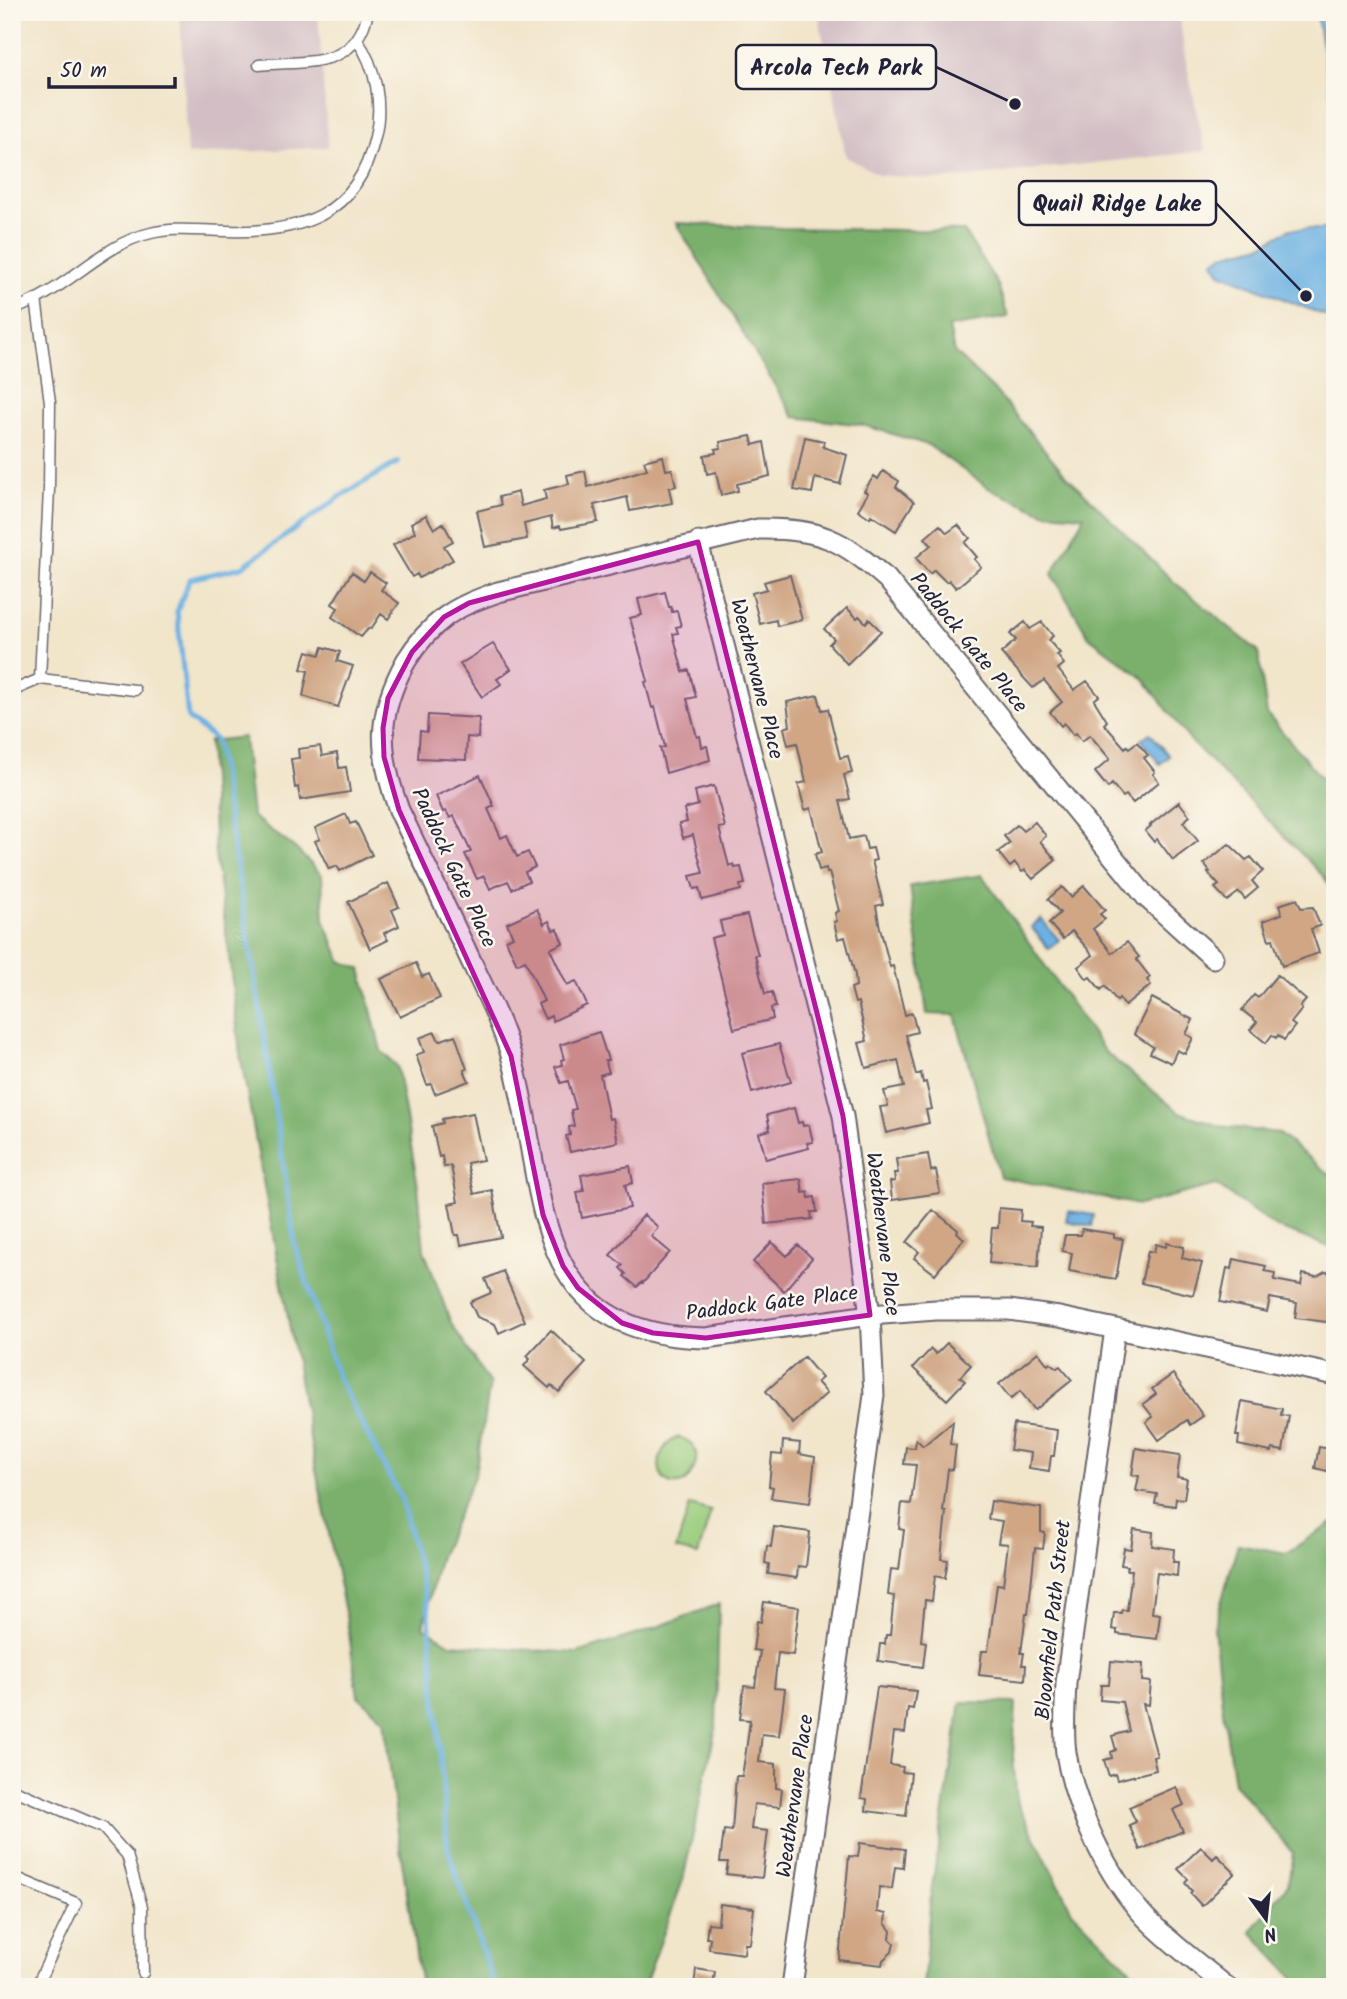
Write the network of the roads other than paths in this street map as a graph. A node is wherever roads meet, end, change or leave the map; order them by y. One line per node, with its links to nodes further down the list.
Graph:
1 (368, 12): 2 (lane)
2 (357, 40): 3 (lane); 4 (lane)
3 (259, 65)
4 (36, 299): 5 (lane); 7 (lane)
5 (12, 309)
6 (698, 542): 10 (street, Paddock Gate Place); 11 (street, Weathervane Place); 11 (street, Paddock Gate Place)
7 (40, 679): 8 (lane); 9 (lane)
8 (135, 690)
9 (12, 691)
10 (1213, 958)
11 (870, 1315): 12 (street, Paddock Gate Place); 18 (street, Weathervane Place)
12 (1115, 1329): 13 (street, Paddock Gate Place); 19 (street, Bloomfield Path Street)
13 (1335, 1375)
14 (12, 1788): 16 (lane)
15 (12, 1876): 17 (lane)
16 (143, 1973)
17 (36, 1987)
18 (792, 1987)
19 (1227, 1987)

